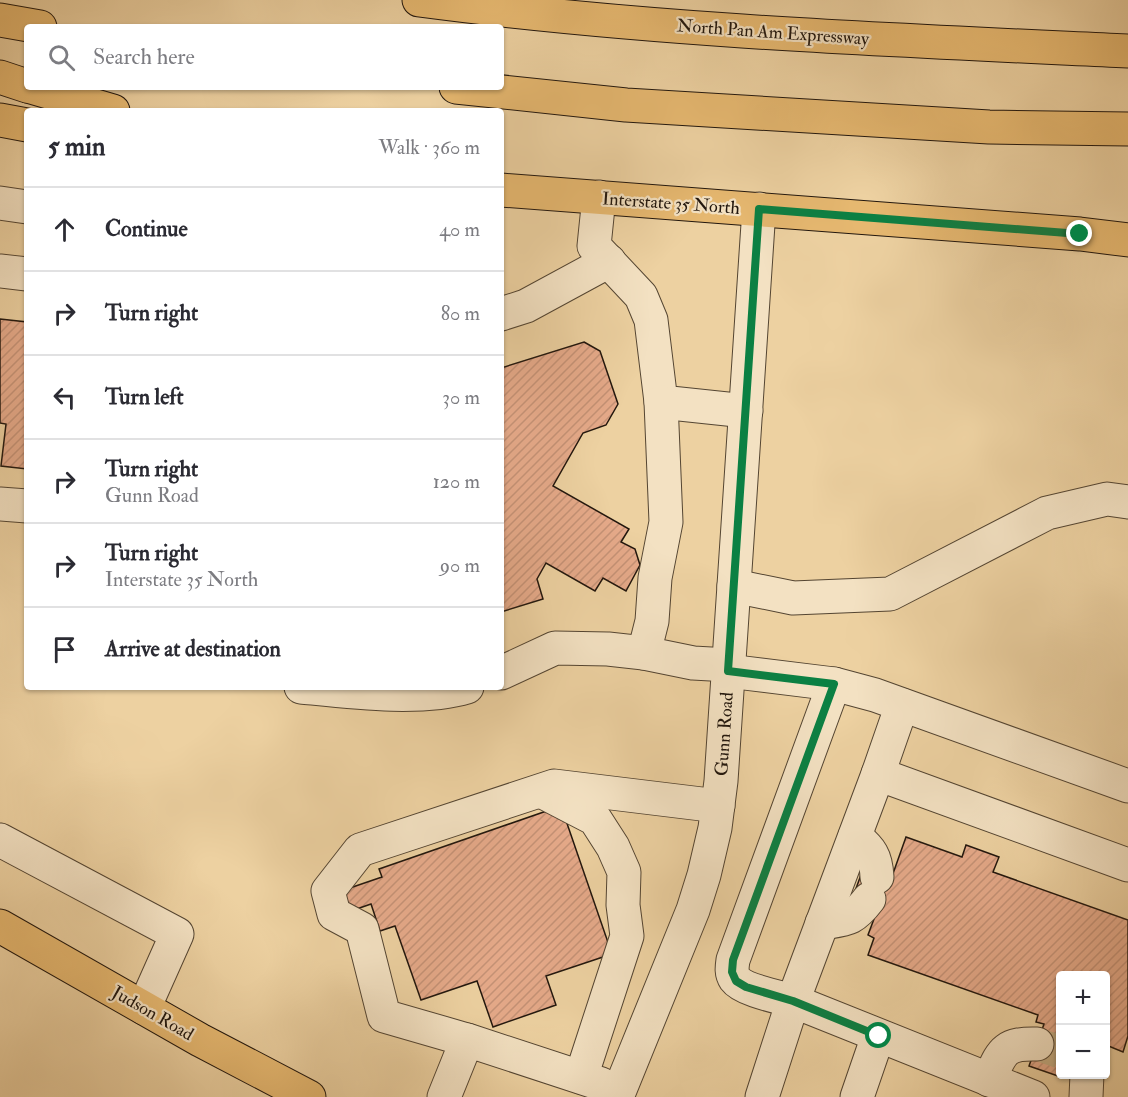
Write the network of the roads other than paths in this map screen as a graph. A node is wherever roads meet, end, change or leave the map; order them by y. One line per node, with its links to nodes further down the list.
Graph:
1 (418, 0): 4 (main road, North Pan Am Expressway)
2 (0, 20): 3 (main road)
3 (24, 24)
4 (1128, 51)
5 (0, 77): 6 (main road)
6 (24, 84)
7 (42, 90): 9 (main road)
8 (484, 90): 12 (main road)
9 (103, 108)
10 (0, 120): 11 (main road)
11 (24, 124)
12 (1091, 128): 13 (main road); 14 (main road)
13 (1128, 129)
14 (1128, 150)
15 (504, 190): 16 (main road, Interstate 35 North)
16 (599, 197): 19 (main road, Interstate 35 North); 21 (street)
17 (0, 203): 18 (street)
18 (24, 207)
19 (759, 209): 20 (main road, Interstate 35 North); 26 (street, Gunn Road)
20 (1128, 240)
21 (609, 261): 24 (street); 25 (street)
22 (0, 271): 23 (street)
23 (24, 274)
24 (504, 313)
25 (661, 402): 26 (street); 31 (street)
26 (746, 411): 30 (street, Gunn Road)
27 (1128, 501): 30 (street)
28 (0, 504): 29 (street)
29 (24, 506)
30 (734, 586): 32 (street, Gunn Road)
31 (644, 653): 32 (street); 33 (street)
32 (729, 668): 34 (street); 41 (street, Gunn Road)
33 (504, 672)
34 (834, 684): 37 (street); 47 (street)
35 (329, 690): 36 (street)
36 (452, 690)
37 (902, 705): 38 (street); 39 (street)
38 (878, 774): 42 (street); 44 (street)
39 (1128, 786)
40 (541, 790): 41 (street); 50 (street); 52 (street)
41 (718, 806): 55 (street, Gunn Road)
42 (855, 836): 45 (street); 45 (street)
43 (0, 840): 48 (street)
44 (1128, 865)
45 (822, 923): 47 (street)
46 (0, 926): 48 (main road, Judson Road)
47 (793, 1001): 49 (street); 58 (street)
48 (144, 1008): 56 (main road, Judson Road)
49 (879, 1036): 54 (street); 59 (street)
50 (467, 1041): 52 (street); 57 (street)
51 (1038, 1044): 54 (street)
52 (581, 1077): 55 (street)
53 (1087, 1079): 61 (street)
54 (990, 1080): 60 (street)
55 (618, 1093)
56 (309, 1097)
57 (444, 1097)
58 (762, 1097)
59 (857, 1097)
60 (1033, 1097)
61 (1086, 1097)

